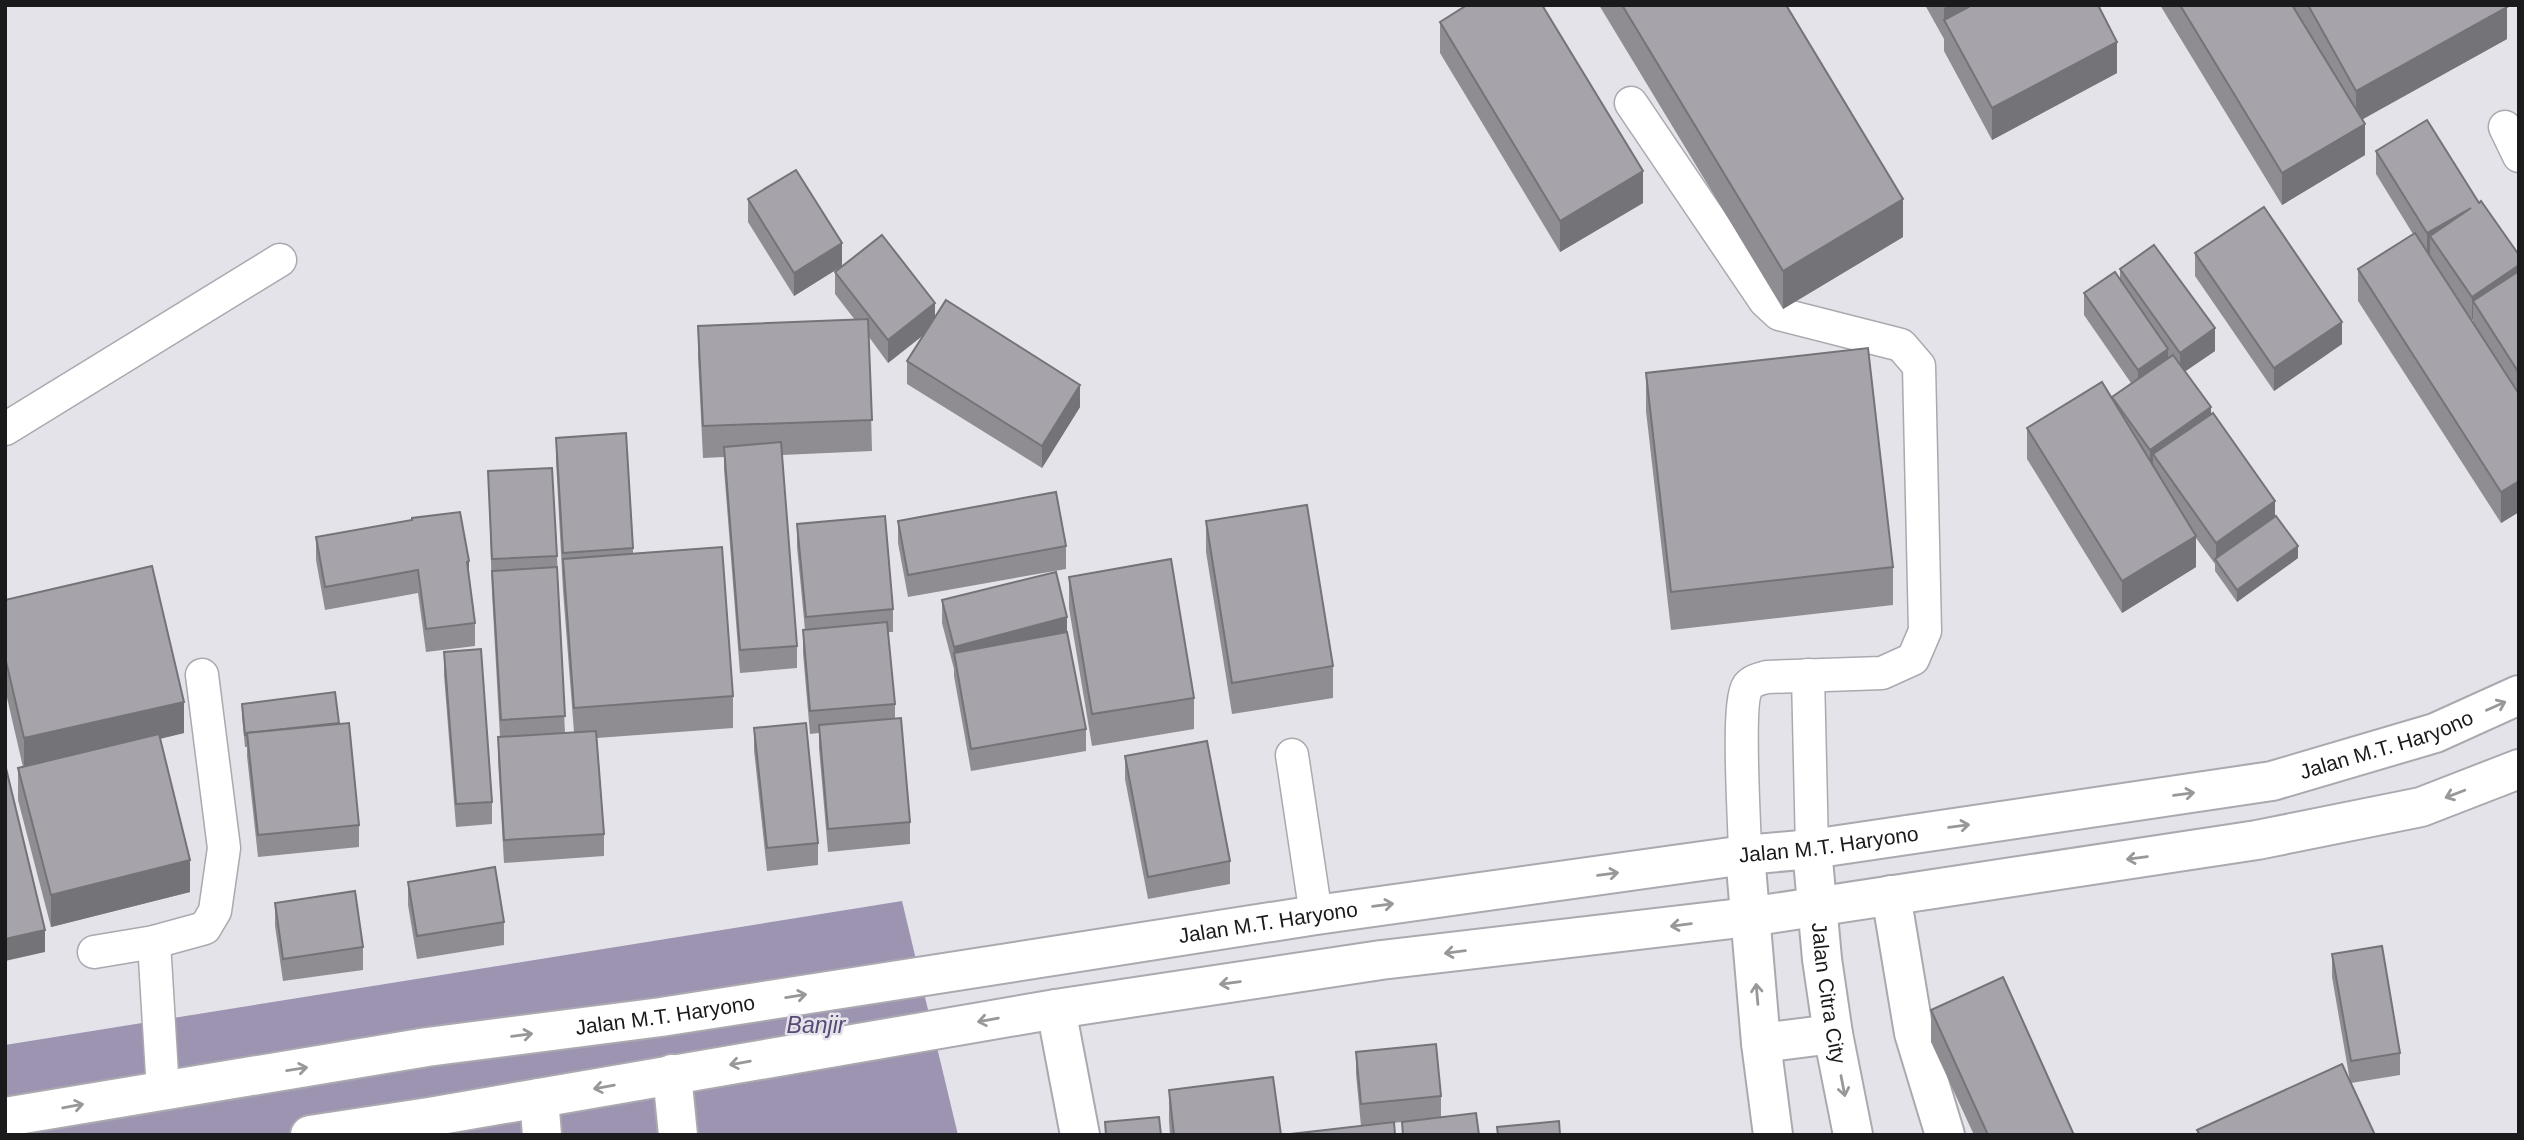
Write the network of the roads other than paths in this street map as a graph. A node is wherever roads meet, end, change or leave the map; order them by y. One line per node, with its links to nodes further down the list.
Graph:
1 (1631, 103): 7 (lane)
2 (2505, 127): 3 (lane)
3 (2519, 156)
4 (280, 260): 5 (lane)
5 (5, 429)
6 (202, 675): 17 (lane)
7 (1808, 675): 11 (lane); 12 (lane)
8 (2519, 695): 11 (main road, Jalan M.T. Haryono, one-way to 8)
9 (1292, 755): 15 (lane)
10 (2519, 769): 13 (main road, one-way to 13)
11 (1812, 849): 12 (main road, Jalan M.T. Haryono); 14 (main road, Jalan Citra City)
12 (1745, 855): 15 (main road, Jalan M.T. Haryono, one-way to 12); 16 (main road)
13 (1891, 895): 14 (main road); 32 (main road)
14 (1817, 906): 16 (main road); 20 (main road, Jalan Citra City)
15 (1315, 915): 23 (main road, Jalan M.T. Haryono, one-way to 15)
16 (1749, 918): 19 (main road, one-way to 19); 21 (main road, one-way to 16)
17 (153, 942): 18 (lane); 23 (lane)
18 (94, 952)
19 (1056, 1009): 22 (main road, one-way to 22); 29 (main road)
20 (1833, 1034): 21 (main road); 31 (main road, Jalan Citra City, one-way to 31)
21 (1761, 1042): 30 (main road)
22 (672, 1074): 24 (main road, one-way to 24); 28 (main road)
23 (163, 1091): 25 (main road, Jalan M.T. Haryono, one-way to 23)
24 (541, 1116): 26 (main road)
25 (5, 1117)
26 (429, 1126): 27 (main road)
27 (310, 1135)
28 (678, 1135)
29 (1080, 1135)
30 (1773, 1135)
31 (1853, 1135)
32 (1945, 1135)

